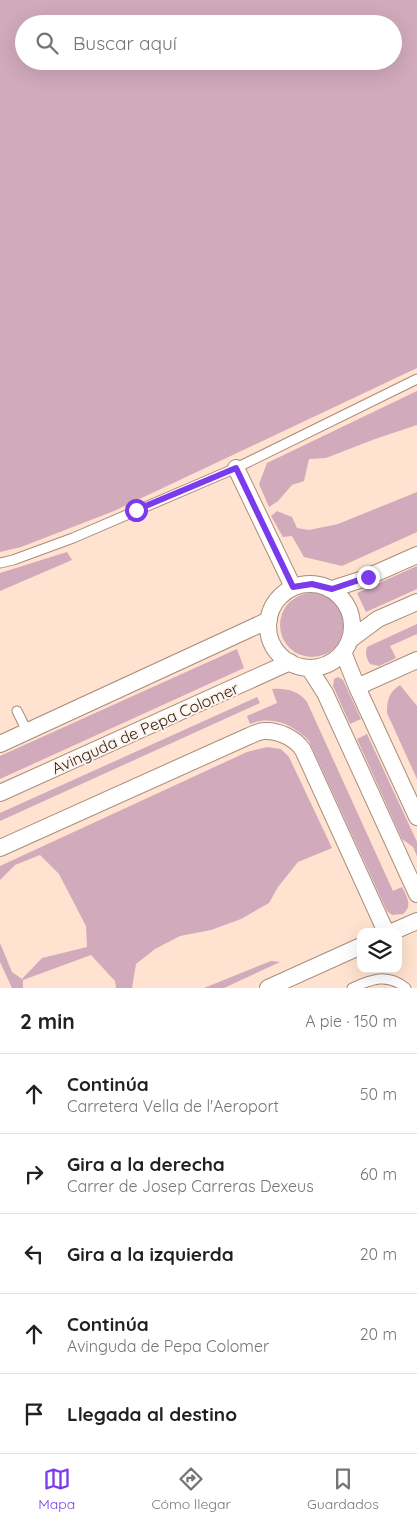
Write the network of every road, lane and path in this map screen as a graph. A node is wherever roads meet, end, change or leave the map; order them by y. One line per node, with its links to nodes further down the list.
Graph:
1 (417, 379): 2 (lane)
2 (236, 468): 4 (lane); 5 (street)
3 (417, 555): 6 (street)
4 (0, 563)
5 (293, 587): 6 (street); 8 (street)
6 (332, 589): 9 (street)
7 (417, 602): 9 (street)
8 (269, 620): 11 (street); 15 (street)
9 (347, 646): 12 (street); 13 (street)
10 (417, 660): 13 (street)
11 (290, 662): 12 (street); 17 (street, Avinguda de Pepa Colomer)
12 (309, 668): 20 (street)
13 (357, 687): 18 (street)
14 (17, 710): 15 (lane)
15 (27, 731): 16 (street)
16 (0, 744)
17 (0, 793)
18 (417, 817)
19 (0, 848): 22 (street)
20 (417, 894)
21 (417, 921): 23 (street)
22 (384, 928)
23 (401, 928)
24 (357, 948): 25 (street)
25 (268, 988)
26 (352, 988): 27 (lane)
27 (406, 988)

